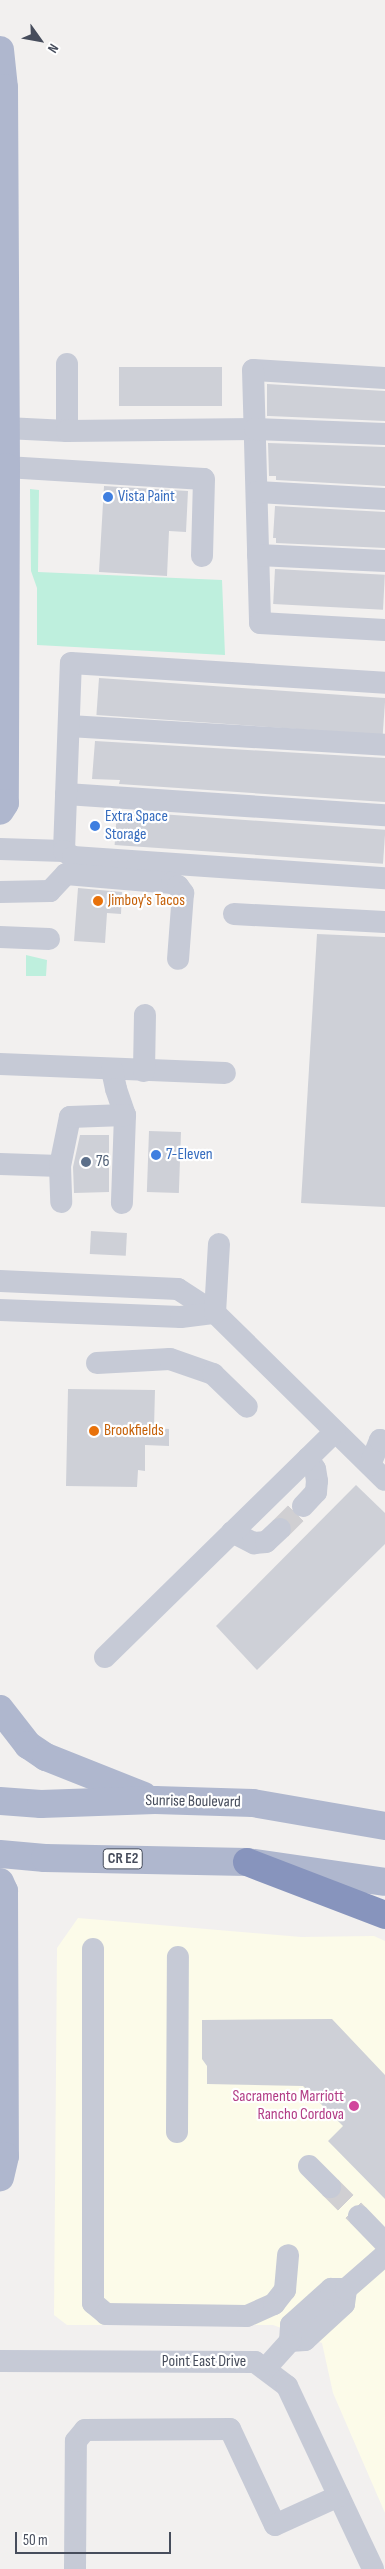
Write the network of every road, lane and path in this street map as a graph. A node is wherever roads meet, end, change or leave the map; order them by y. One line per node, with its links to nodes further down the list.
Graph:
1 (0, 50): 4 (main road)
2 (66, 364): 6 (street)
3 (385, 378): 5 (street)
4 (3, 427): 6 (street); 8 (main road)
5 (256, 429): 6 (street); 7 (street); 9 (street)
6 (67, 431)
7 (385, 434)
8 (3, 464): 12 (street); 19 (main road)
9 (257, 492): 10 (street); 11 (street)
10 (385, 499)
11 (258, 555): 13 (street); 14 (street)
12 (202, 556)
13 (385, 561)
14 (385, 630)
15 (385, 683): 16 (street)
16 (69, 726): 17 (street); 18 (street)
17 (385, 745)
18 (66, 794): 20 (street); 22 (street)
19 (0, 812)
20 (385, 815)
21 (0, 849): 22 (street)
22 (64, 851): 23 (street)
23 (385, 878)
24 (0, 892): 29 (street)
25 (234, 914): 26 (street)
26 (385, 922)
27 (0, 937): 28 (street)
28 (50, 939)
29 (178, 959)
30 (145, 1015): 33 (street)
31 (0, 1064): 32 (street)
32 (112, 1070): 33 (street); 35 (street)
33 (144, 1071): 34 (street)
34 (225, 1073)
35 (125, 1115): 37 (street); 39 (street)
36 (0, 1164): 37 (street)
37 (60, 1166): 38 (street)
38 (60, 1202)
39 (122, 1203)
40 (219, 1244): 43 (street)
41 (0, 1281): 43 (street)
42 (0, 1310): 43 (street)
43 (215, 1313): 46 (street)
44 (97, 1362): 45 (street)
45 (247, 1407)
46 (335, 1432): 48 (street); 49 (street)
47 (385, 1442): 49 (street)
48 (308, 1458): 50 (street); 52 (street)
49 (377, 1472)
50 (303, 1506)
51 (280, 1529): 52 (street)
52 (232, 1532): 53 (street)
53 (104, 1658)
54 (0, 1709): 55 (main road)
55 (155, 1800): 56 (main road, Sunrise Boulevard); 57 (main road, Sunrise Boulevard)
56 (0, 1801)
57 (385, 1826)
58 (0, 1854): 59 (main road, CR E2)
59 (247, 1862): 61 (main road, CR E2); 62 (highway)
60 (0, 1882): 67 (main road)
61 (385, 1882)
62 (385, 1915)
63 (93, 1949): 71 (street)
64 (178, 1957): 65 (street)
65 (177, 2132)
66 (309, 2166): 68 (street)
67 (0, 2177)
68 (330, 2187)
69 (360, 2216): 70 (street)
70 (385, 2243)
71 (288, 2255)
72 (385, 2255): 74 (street)
73 (0, 2361): 74 (street, Point East Drive)
74 (265, 2369): 75 (street, Point East Drive)
75 (339, 2496): 76 (street, Point East Drive); 77 (street)
76 (372, 2562)
77 (75, 2569)

